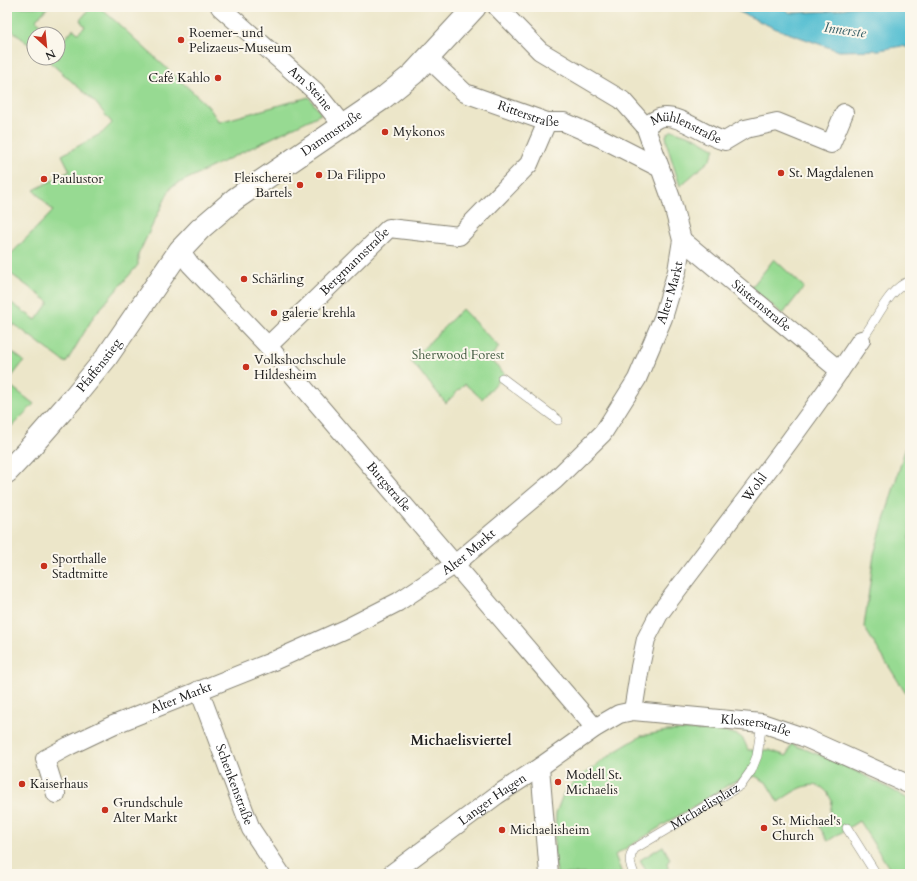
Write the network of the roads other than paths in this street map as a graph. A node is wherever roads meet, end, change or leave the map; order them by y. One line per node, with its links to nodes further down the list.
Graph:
1 (220, 7): 7 (street, Am Steine)
2 (474, 7): 4 (street, Dammstraße)
3 (496, 7): 8 (street, Mühlenstraße)
4 (428, 58): 6 (street, Ritterstraße); 7 (street, Dammstraße)
5 (844, 114): 8 (street, Mühlenstraße)
6 (547, 122): 9 (street, Ritterstraße); 14 (street, Bergmannstraße)
7 (343, 126): 11 (street, Dammstraße)
8 (646, 126): 9 (street, Alter Markt)
9 (660, 168): 10 (street, Alter Markt)
10 (682, 240): 15 (street, Süsternstraße); 19 (street, Alter Markt)
11 (180, 250): 14 (street, Burgstraße); 18 (street, Pfaffenstieg)
12 (910, 281): 13 (lane, Wohl)
13 (860, 340): 15 (street, Wohl)
14 (268, 346): 19 (street, Burgstraße)
15 (840, 371): 21 (street, Wohl)
16 (502, 378): 17 (lane)
17 (558, 420)
18 (7, 472)
19 (454, 565): 20 (street, Alter Markt); 23 (street, Burgstraße)
20 (199, 690): 26 (street, Alter Markt); 28 (street, Schenkenstraße)
21 (633, 711): 22 (street, Klosterstraße); 23 (street, Klosterstraße)
22 (762, 723): 25 (street, Klosterstraße); 31 (lane, Michaelisplatz)
23 (595, 728): 24 (street, Langer Hagen)
24 (540, 767): 29 (street, Langer Hagen); 30 (street)
25 (910, 785)
26 (56, 794)
27 (847, 828): 32 (lane)
28 (281, 874)
29 (391, 874)
30 (549, 874)
31 (634, 874)
32 (876, 874)

